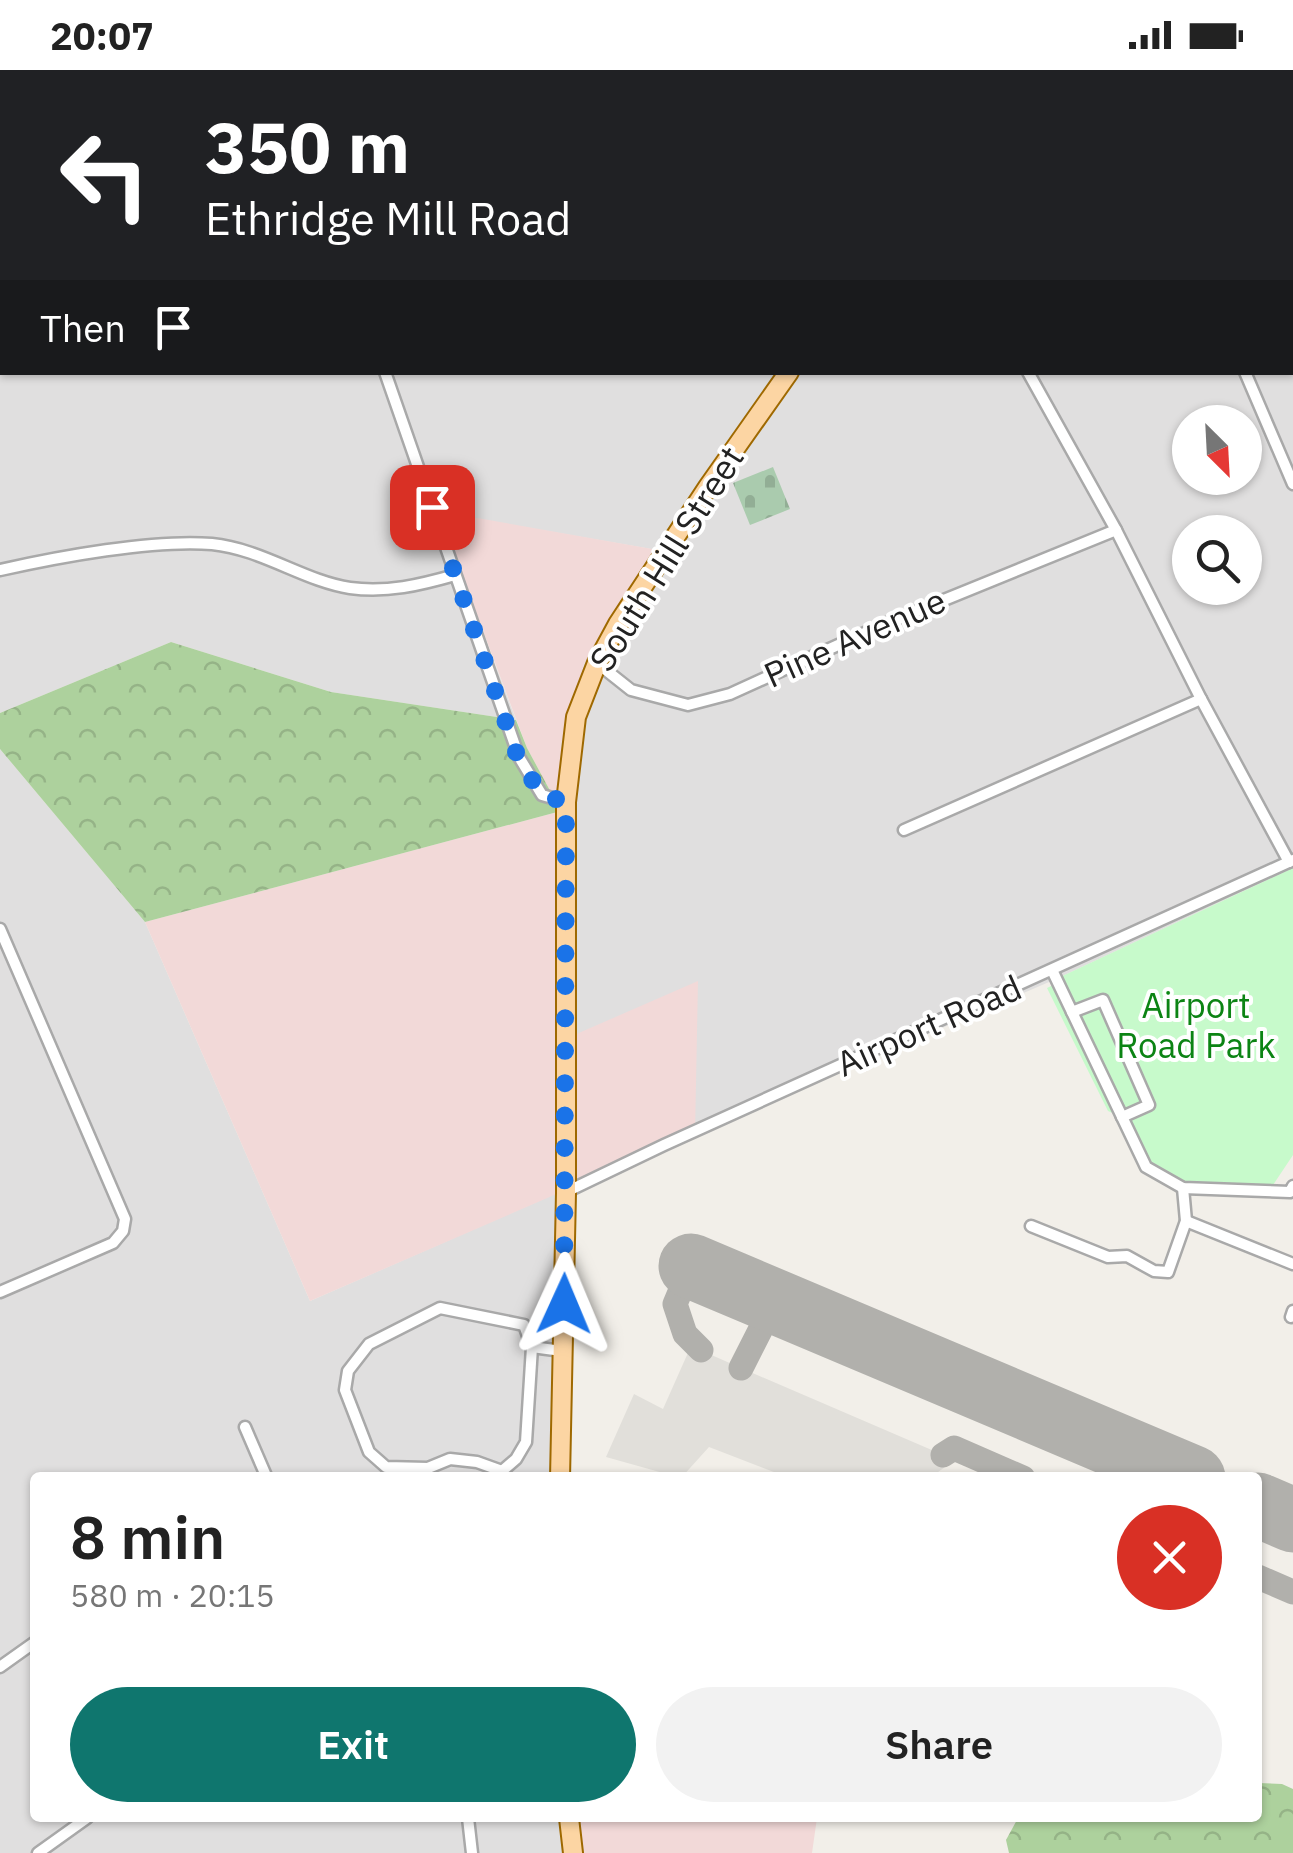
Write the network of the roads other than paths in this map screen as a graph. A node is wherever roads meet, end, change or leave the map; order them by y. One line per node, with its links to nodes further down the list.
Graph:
1 (386, 375): 8 (street)
2 (787, 375): 9 (main road, South Hill Street)
3 (1030, 375): 6 (street)
4 (1246, 375): 5 (street)
5 (1293, 484)
6 (1116, 530): 9 (street, Pine Avenue); 10 (street)
7 (0, 570): 8 (street)
8 (455, 575): 11 (street)
9 (597, 664): 11 (main road, South Hill Street)
10 (1201, 699): 12 (street); 13 (street)
11 (566, 802): 20 (main road, South Hill Street)
12 (904, 830)
13 (1291, 861): 15 (street, Airport Road)
14 (0, 930): 24 (street)
15 (1052, 970): 16 (street); 20 (street, Airport Road)
16 (1072, 1012): 17 (street); 17 (street)
17 (1122, 1117): 18 (street)
18 (1183, 1188): 19 (street); 21 (street)
19 (1292, 1190)
20 (566, 1193): 26 (main road, South Hill Street)
21 (1186, 1221): 22 (street); 23 (street)
22 (1031, 1226)
23 (1293, 1264)
24 (0, 1292)
25 (532, 1347): 25 (street); 26 (street)
26 (562, 1351): 29 (main road, South Hill Street)
27 (245, 1427): 28 (street)
28 (265, 1472)
29 (560, 1472)
30 (30, 1646): 31 (street)
31 (0, 1667)
32 (81, 1822): 35 (street)
33 (468, 1822): 36 (street)
34 (569, 1822): 37 (main road)
35 (38, 1853)
36 (472, 1853)
37 (573, 1853)

